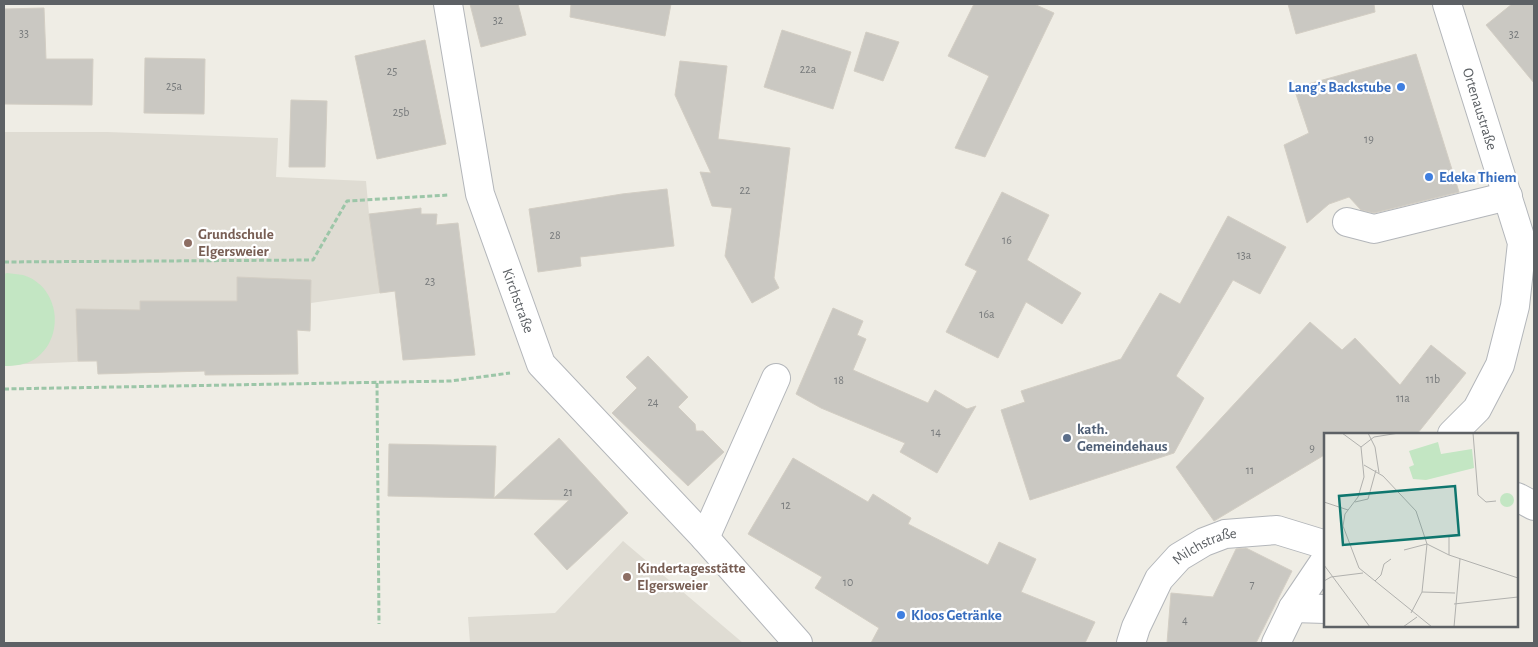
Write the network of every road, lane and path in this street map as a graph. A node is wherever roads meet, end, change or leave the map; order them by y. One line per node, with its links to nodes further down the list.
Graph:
1 (448, 4): 3 (street, Kirchstraße)
2 (1447, 4): 4 (street, Ortenaustraße)
3 (480, 194): 6 (path); 7 (street, Kirchstraße)
4 (1508, 196): 5 (street); 11 (street, Ortenaustraße)
5 (1347, 222)
6 (4, 262)
7 (540, 364): 9 (path); 14 (street, Kirchstraße)
8 (776, 378): 14 (street)
9 (377, 383): 10 (path); 19 (path)
10 (4, 389)
11 (1453, 433)
12 (1518, 498): 13 (street)
13 (1534, 506)
14 (705, 538): 20 (street, Kirchstraße)
15 (1324, 544): 21 (street, Milchstraße)
16 (1324, 562): 17 (street)
17 (1293, 608): 18 (street); 22 (street)
18 (1324, 609)
19 (379, 624)
20 (798, 643)
21 (1131, 643)
22 (1276, 643)

